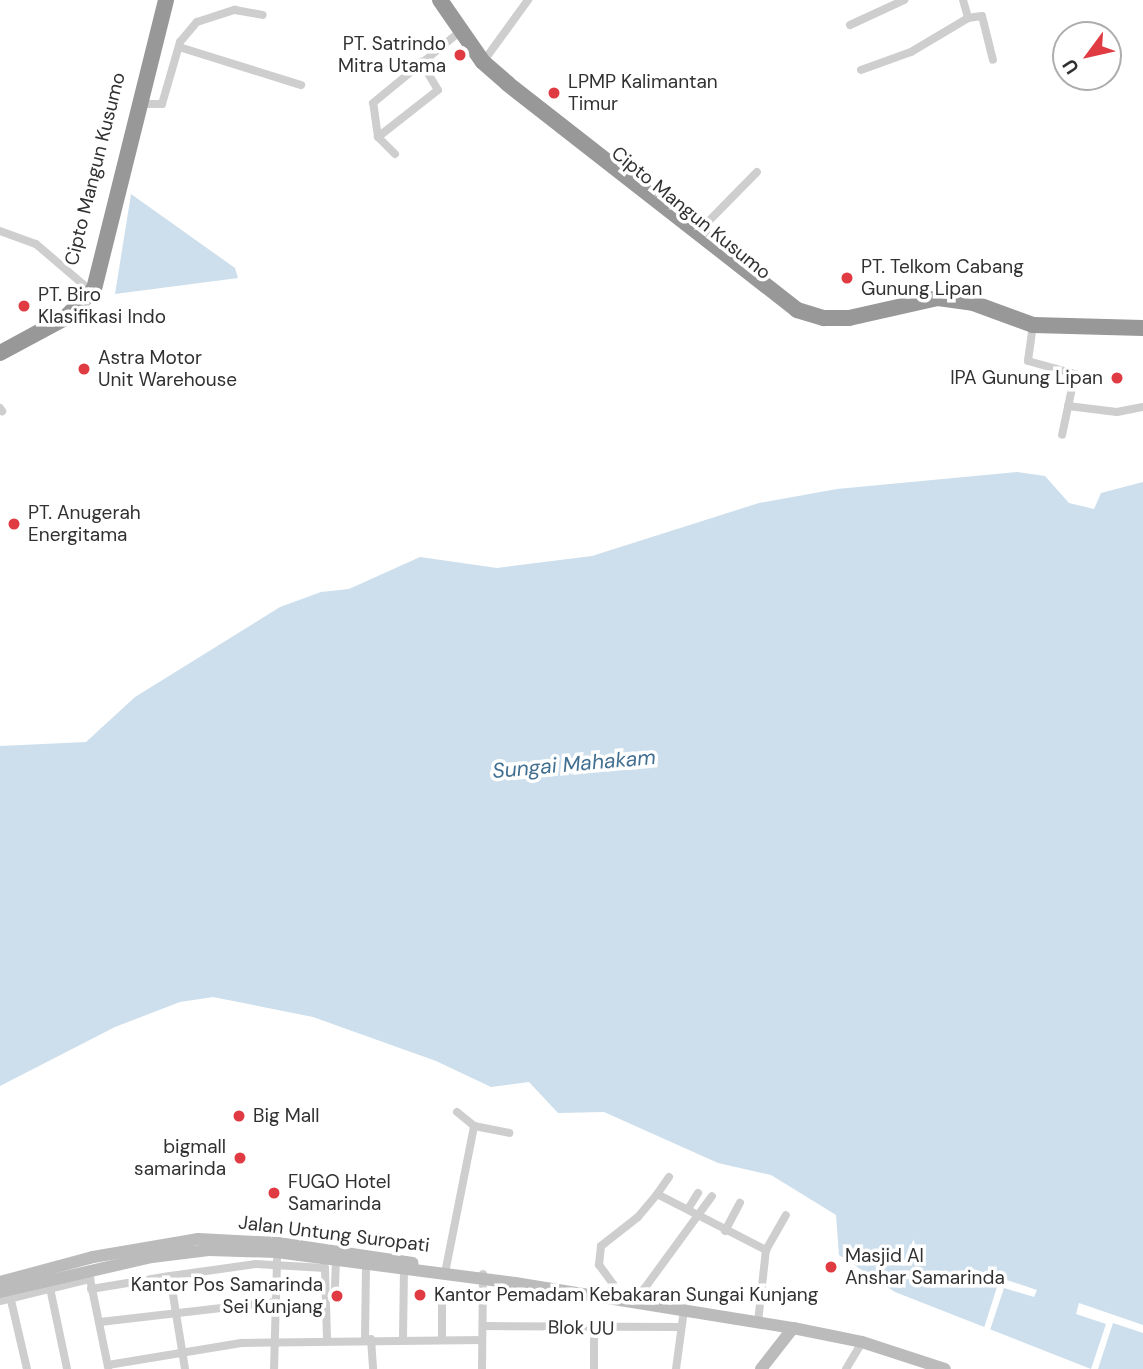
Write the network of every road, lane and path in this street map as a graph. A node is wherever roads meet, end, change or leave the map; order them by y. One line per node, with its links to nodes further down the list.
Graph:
1 (157, 0): 25 (highway, Cipto Mangun Kusumo)
2 (166, 0): 18 (highway, Cipto Mangun Kusumo)
3 (429, 0): 11 (highway, Cipto Mangun Kusumo)
4 (440, 0): 11 (highway, Cipto Mangun Kusumo)
5 (528, 0): 15 (street)
6 (904, 0): 10 (street)
7 (963, 0): 9 (street)
8 (263, 15): 12 (street)
9 (968, 18): 13 (street); 16 (street)
10 (850, 25)
11 (458, 33): 14 (street); 15 (highway, Cipto Mangun Kusumo); 22 (highway, Cipto Mangun Kusumo)
12 (179, 47): 17 (street); 18 (street)
13 (993, 60)
14 (421, 62): 19 (street); 19 (street)
15 (483, 62): 22 (highway, Cipto Mangun Kusumo)
16 (861, 70)
17 (301, 85)
18 (141, 104): 30 (highway, Cipto Mangun Kusumo)
19 (378, 136): 20 (street)
20 (395, 154)
21 (757, 172): 24 (street)
22 (640, 193): 24 (highway, Cipto Mangun Kusumo); 26 (highway, Cipto Mangun Kusumo)
23 (0, 231): 25 (street)
24 (696, 234): 26 (highway, Cipto Mangun Kusumo)
25 (85, 286): 29 (highway, Cipto Mangun Kusumo)
26 (983, 310): 27 (highway, Cipto Mangun Kusumo)
27 (1033, 325): 28 (highway, Cipto Mangun Kusumo); 31 (street)
28 (1143, 328)
29 (0, 344)
30 (0, 353)
31 (1068, 406): 32 (street); 33 (street)
32 (1143, 407)
33 (1062, 435)
34 (457, 1112): 35 (street)
35 (474, 1126): 36 (street); 50 (street)
36 (509, 1133)
37 (669, 1177): 39 (street)
38 (698, 1193): 42 (street)
39 (657, 1194): 42 (street); 60 (street)
40 (712, 1196): 44 (street)
41 (740, 1203): 45 (street)
42 (688, 1209): 44 (street)
43 (786, 1215): 46 (street)
44 (699, 1216): 45 (street); 63 (street)
45 (724, 1231): 46 (street)
46 (766, 1250): 67 (street)
47 (277, 1253): 48 (main road, Jalan Untung Suropati); 50 (main road, Jalan Untung Suropati); 52 (main road, Jalan Untung Suropati); 53 (street); 58 (main road, Jalan Untung Suropati); 62 (street); 72 (street)
48 (336, 1261): 49 (main road, Jalan Untung Suropati); 55 (street)
49 (366, 1265): 51 (main road, Jalan Untung Suropati); 73 (street)
50 (446, 1268): 54 (main road, Jalan Untung Suropati)
51 (404, 1270): 54 (main road, Jalan Untung Suropati); 74 (street)
52 (89, 1274): 56 (street); 57 (street); 58 (main road, Jalan Untung Suropati)
53 (170, 1276): 57 (street); 65 (street)
54 (482, 1278): 60 (main road, Jalan Untung Suropati); 68 (street)
55 (335, 1287)
56 (50, 1288): 58 (street); 82 (street)
57 (91, 1289): 66 (street)
58 (5, 1290): 61 (street); 81 (street)
59 (442, 1292): 76 (street)
60 (611, 1299): 63 (main road, Jalan Untung Suropati)
61 (0, 1301)
62 (274, 1302): 65 (street); 77 (street)
63 (645, 1304): 64 (main road, Jalan Untung Suropati)
64 (684, 1310): 67 (main road, Jalan Untung Suropati); 69 (street)
65 (176, 1314): 66 (street); 79 (street)
66 (100, 1322): 80 (street)
67 (758, 1322): 70 (main road, Jalan Untung Suropati)
68 (483, 1326): 71 (street, Blok UU); 75 (street)
69 (680, 1327): 71 (street, Blok UU); 88 (street)
70 (793, 1328): 78 (main road, Jalan Untung Suropati); 89 (main road)
71 (594, 1329): 87 (street)
72 (327, 1339): 73 (street); 77 (street)
73 (368, 1339): 74 (street); 85 (street)
74 (403, 1339): 76 (street)
75 (482, 1339): 76 (street); 86 (street)
76 (442, 1340)
77 (272, 1342): 79 (street); 84 (street)
78 (862, 1342): 90 (street); 91 (main road, Jalan Untung Suropati)
79 (181, 1350): 80 (street); 83 (street)
80 (108, 1367)
81 (27, 1369)
82 (67, 1369)
83 (184, 1369)
84 (274, 1369)
85 (373, 1369)
86 (482, 1369)
87 (594, 1369)
88 (676, 1369)
89 (761, 1369)
90 (846, 1369)
91 (945, 1369)

